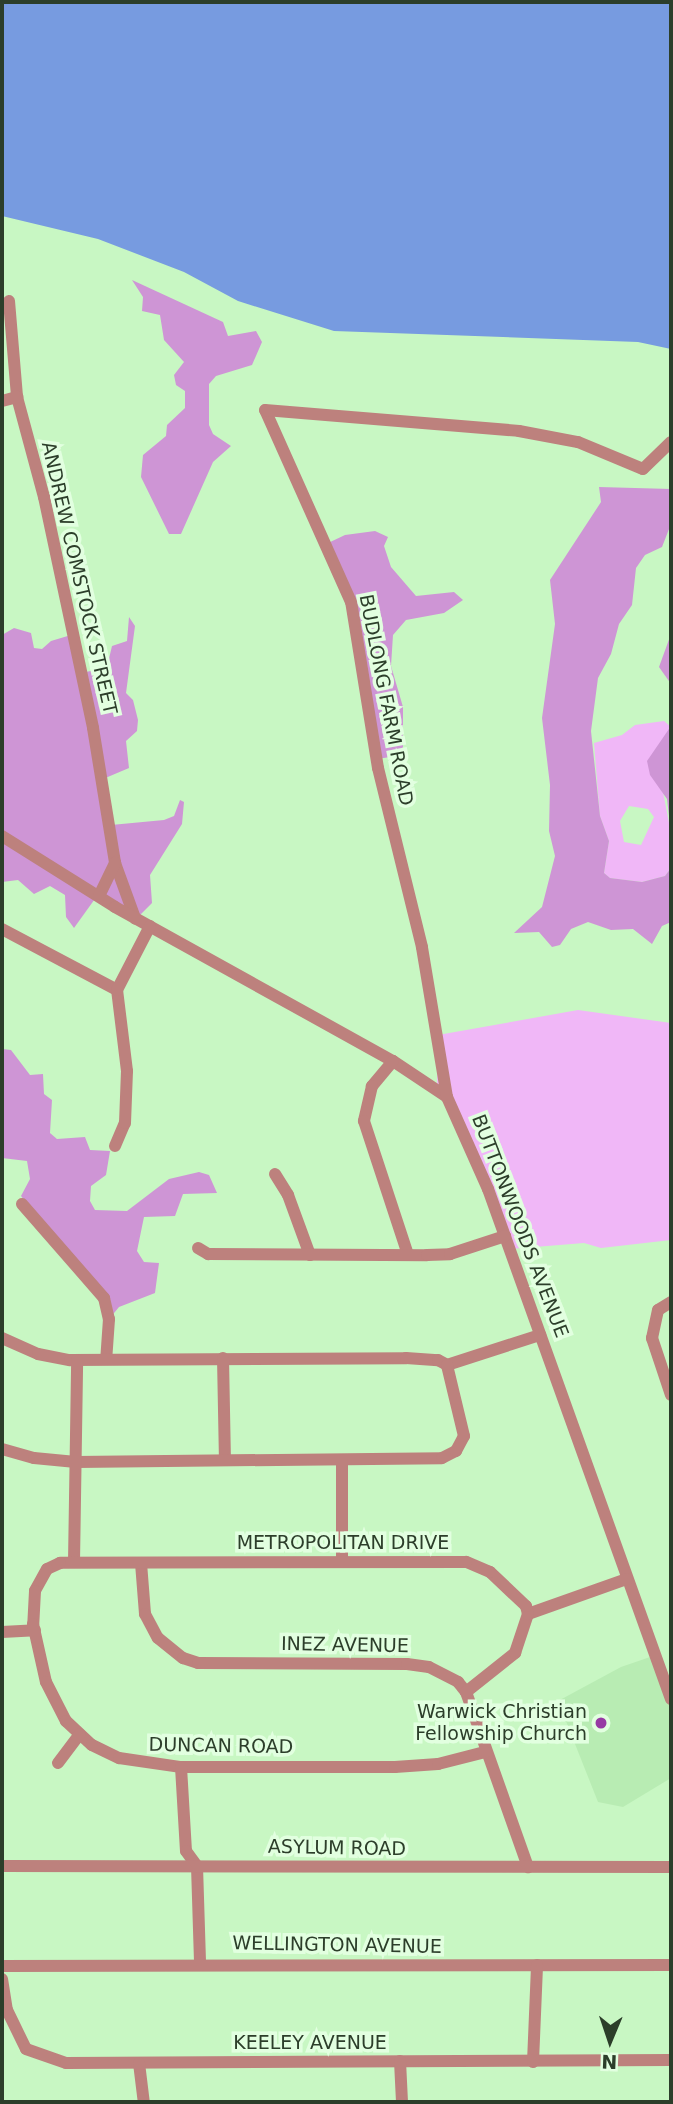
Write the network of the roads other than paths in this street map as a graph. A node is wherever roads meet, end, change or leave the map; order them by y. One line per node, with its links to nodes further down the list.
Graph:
1 (9, 301): 2 (street, ANDREW COMSTOCK STREET)
2 (18, 397): 3 (street); 6 (street, ANDREW COMSTOCK STREET)
3 (2, 401)
4 (671, 442): 13 (street, BUDLONG FARM ROAD)
5 (2, 836): 7 (street, BUTTONWOODS AVENUE)
6 (115, 863): 7 (street); 8 (street, ANDREW COMSTOCK STREET)
7 (99, 896): 8 (street, BUTTONWOODS AVENUE)
8 (135, 918): 9 (street, BUTTONWOODS AVENUE)
9 (150, 926): 11 (street); 12 (street, BUTTONWOODS AVENUE)
10 (2, 929): 11 (street)
11 (117, 990): 14 (street)
12 (393, 1061): 13 (street, BUTTONWOODS AVENUE); 20 (street)
13 (447, 1097): 17 (street, BUTTONWOODS AVENUE)
14 (115, 1146)
15 (275, 1174): 19 (street)
16 (22, 1204): 24 (street)
17 (505, 1236): 20 (street); 22 (street, BUTTONWOODS AVENUE)
18 (198, 1248): 19 (street)
19 (310, 1255): 20 (street)
20 (408, 1255)
21 (671, 1302): 28 (street)
22 (540, 1335): 27 (street); 36 (street, BUTTONWOODS AVENUE)
23 (2, 1338): 26 (street)
24 (106, 1358): 25 (street); 26 (street)
25 (223, 1358): 27 (street); 30 (street)
26 (77, 1360): 32 (street)
27 (447, 1365): 31 (street)
28 (671, 1395)
29 (2, 1449): 32 (street)
30 (225, 1460): 31 (street); 32 (street)
31 (342, 1460): 33 (street)
32 (76, 1462): 34 (street)
33 (342, 1561): 35 (street, METROPOLITAN DRIVE); 37 (street, METROPOLITAN DRIVE)
34 (74, 1562): 35 (street, METROPOLITAN DRIVE); 38 (street, DUNCAN ROAD)
35 (141, 1563): 41 (street, INEZ AVENUE)
36 (627, 1579): 37 (street); 40 (street, BUTTONWOODS AVENUE)
37 (528, 1614): 41 (street)
38 (35, 1630): 39 (street); 43 (street, DUNCAN ROAD)
39 (2, 1632)
40 (667, 1676): 42 (street, BUTTONWOODS AVENUE)
41 (466, 1692): 44 (street)
42 (671, 1699)
43 (80, 1734): 45 (street); 46 (street, DUNCAN ROAD)
44 (485, 1752): 46 (street, DUNCAN ROAD); 49 (street)
45 (58, 1763)
46 (181, 1768): 48 (street)
47 (2, 1866): 48 (street, ASYLUM ROAD)
48 (197, 1866): 49 (street, ASYLUM ROAD); 51 (street)
49 (528, 1867): 50 (street, ASYLUM ROAD)
50 (671, 1867)
51 (200, 1963): 52 (street, WELLINGTON AVENUE); 54 (street, WELLINGTON AVENUE)
52 (537, 1965): 53 (street, WELLINGTON AVENUE); 58 (street)
53 (671, 1965)
54 (2, 1966)
55 (2, 1979): 59 (street, KEELEY AVENUE)
56 (671, 2060): 58 (street, KEELEY AVENUE)
57 (400, 2061): 58 (street, KEELEY AVENUE); 59 (street, KEELEY AVENUE); 61 (street)
58 (533, 2062)
59 (139, 2063): 60 (street)
60 (144, 2102)
61 (402, 2102)

